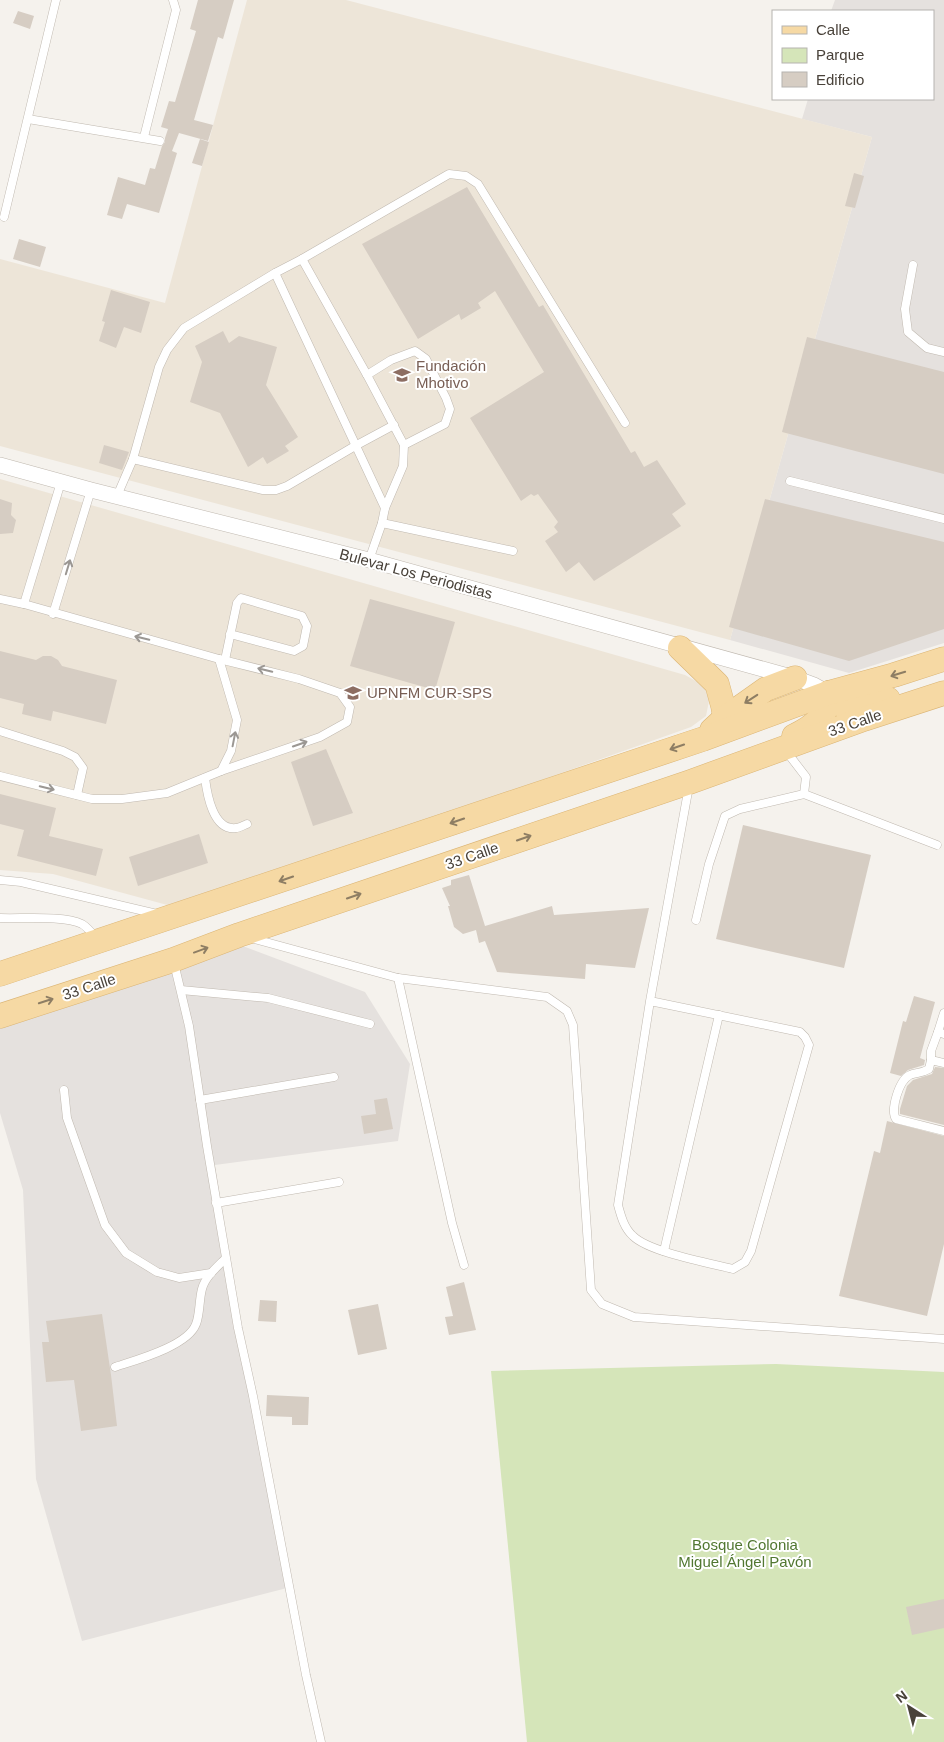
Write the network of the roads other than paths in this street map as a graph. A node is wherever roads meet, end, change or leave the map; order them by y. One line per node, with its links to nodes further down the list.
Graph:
1 (56, 0): 3 (lane)
2 (173, 0): 4 (lane)
3 (28, 119): 4 (lane); 6 (lane)
4 (144, 137): 5 (lane)
5 (160, 140)
6 (4, 217)
7 (302, 259): 9 (lane); 11 (lane); 12 (lane)
8 (913, 265): 10 (lane)
9 (275, 273): 15 (lane); 16 (lane)
10 (944, 352)
11 (367, 375): 13 (lane); 14 (lane)
12 (625, 423)
13 (394, 425): 14 (lane); 15 (lane)
14 (404, 445): 22 (lane)
15 (354, 446): 16 (lane); 22 (lane)
16 (133, 460): 21 (lane)
17 (0, 465): 19 (street, Bulevar Los Periodistas)
18 (790, 481): 23 (lane)
19 (61, 482): 20 (street, Bulevar Los Periodistas); 28 (lane)
20 (91, 490): 21 (street, Bulevar Los Periodistas); 29 (lane, one-way to 20)
21 (117, 496): 26 (street, Bulevar Los Periodistas)
22 (385, 508): 24 (lane)
23 (944, 520)
24 (382, 523): 25 (lane); 26 (lane)
25 (513, 551)
26 (369, 560): 31 (street, Bulevar Los Periodistas)
27 (0, 599): 28 (lane)
28 (24, 604): 29 (lane)
29 (53, 614): 32 (lane, one-way to 29)
30 (230, 634): 30 (lane); 32 (lane)
31 (680, 648): 34 (street, Bulevar Los Periodistas); 38 (main road)
32 (222, 659): 42 (lane, one-way to 32); 42 (lane, one-way to 32)
33 (944, 659): 36 (main road, one-way to 36)
34 (795, 678): 36 (street, Bulevar Los Periodistas); 38 (main road, one-way to 38)
35 (944, 685): 36 (main road)
36 (828, 693): 40 (main road); 41 (main road)
37 (944, 693): 41 (main road, 33 Calle)
38 (725, 718): 40 (main road)
39 (0, 731): 47 (lane)
40 (703, 739): 52 (main road, one-way to 52)
41 (782, 745): 45 (main road, 33 Calle); 46 (lane)
42 (221, 771): 44 (lane)
43 (0, 776): 47 (lane, one-way to 47)
44 (205, 778): 47 (lane); 48 (lane)
45 (690, 782): 54 (main road, 33 Calle, one-way to 45); 60 (lane)
46 (804, 794): 49 (lane); 53 (lane)
47 (77, 795)
48 (247, 824)
49 (937, 845)
50 (0, 880): 52 (lane)
51 (0, 918): 55 (lane)
52 (170, 918): 55 (main road)
53 (696, 920)
54 (239, 935): 56 (main road, 33 Calle, one-way to 54); 58 (lane)
55 (98, 942): 57 (main road)
56 (173, 960): 59 (lane); 63 (main road, 33 Calle, one-way to 56)
57 (0, 974)
58 (398, 978): 76 (lane); 78 (lane)
59 (181, 990): 64 (lane); 70 (lane)
60 (650, 1000): 62 (lane); 74 (lane)
61 (944, 1013): 65 (lane)
62 (719, 1015): 74 (lane); 74 (lane)
63 (0, 1016)
64 (370, 1024)
65 (941, 1033): 66 (lane)
66 (931, 1060): 67 (lane); 71 (lane)
67 (944, 1063)
68 (334, 1077): 70 (lane)
69 (64, 1090): 77 (lane)
70 (200, 1100): 73 (lane)
71 (944, 1132)
72 (339, 1182): 73 (lane)
73 (216, 1203): 75 (lane)
74 (664, 1251)
75 (225, 1258): 77 (lane); 80 (lane)
76 (464, 1265)
77 (211, 1273): 79 (lane)
78 (944, 1339)
79 (115, 1367)
80 (321, 1742)

